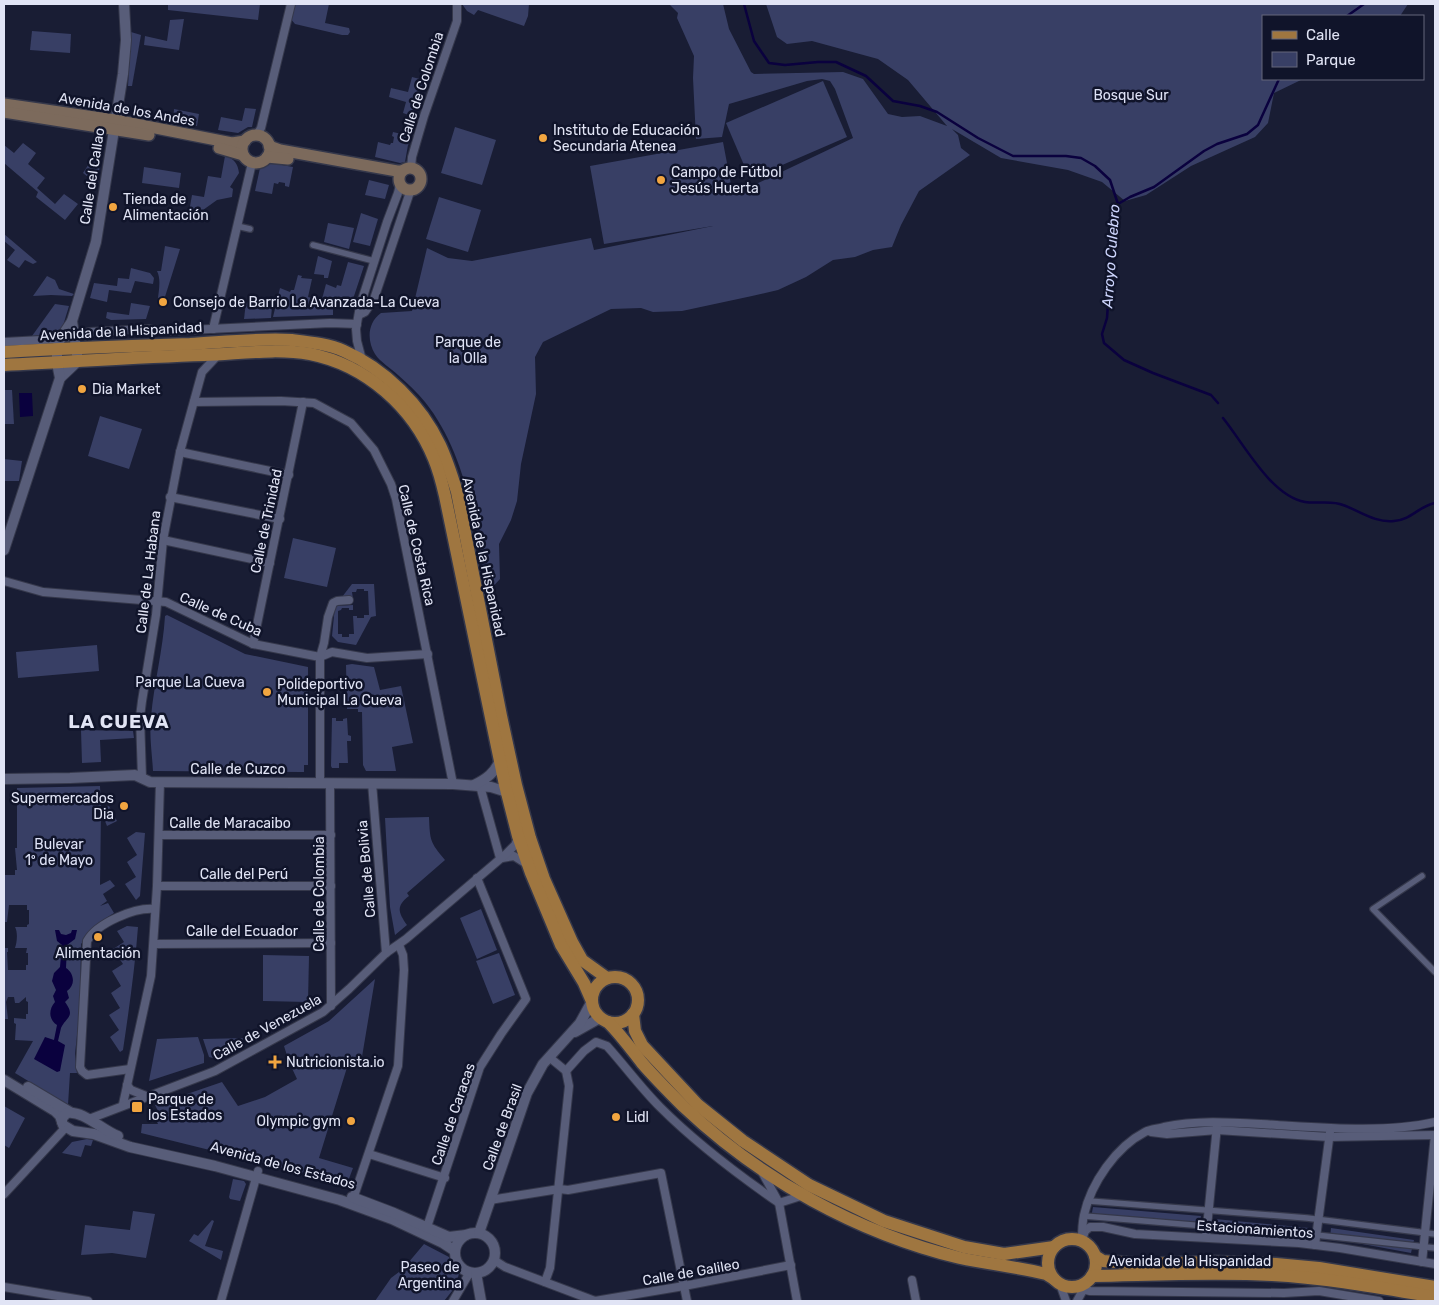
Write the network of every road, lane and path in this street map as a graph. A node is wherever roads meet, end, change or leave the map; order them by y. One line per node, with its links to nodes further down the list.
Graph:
1 (124, 4): 6 (street, Calle del Callao)
2 (291, 4): 7 (street)
3 (457, 4): 10 (street, Calle de Colombia)
4 (4, 104): 6 (main road, Avenida de los Andes)
5 (4, 112): 6 (main road, Avenida de los Andes)
6 (114, 125): 7 (main road, Avenida de los Andes); 9 (main road, Avenida de los Andes); 17 (street, Calle del Callao)
7 (250, 138): 8 (main road); 9 (main road)
8 (268, 152): 9 (main road); 10 (main road)
9 (248, 159): 12 (street)
10 (403, 176): 11 (main road); 11 (main road); 15 (street, Calle de Colombia)
11 (411, 189): 16 (street, Calle de Colombia)
12 (237, 226): 13 (street); 19 (street)
13 (250, 228)
14 (313, 245): 15 (street)
15 (374, 261): 16 (street, Calle de Colombia)
16 (359, 315): 18 (street, Calle de Colombia)
17 (72, 320): 21 (street, Calle del Callao); 22 (street, Calle del Callao)
18 (357, 324): 19 (street, Avenida de la Hispanidad); 25 (street, Calle de Colombia)
19 (213, 329): 21 (street, Avenida de la Hispanidad)
20 (4, 342): 22 (street, Avenida de la Hispanidad)
21 (76, 342): 22 (main road, Avenida de la Hispanidad); 25 (main road, Avenida de la Hispanidad); 26 (street, Calle del Callao)
22 (58, 344): 23 (main road, Avenida de la Hispanidad); 27 (street)
23 (4, 352)
24 (219, 354): 29 (main road, Avenida de la Hispanidad); 29 (street, Calle de La Habana); 47 (main road, Avenida de la Hispanidad)
25 (362, 360): 71 (main road, Avenida de la Hispanidad)
26 (78, 361): 27 (main road, Avenida de la Hispanidad); 29 (main road, Avenida de la Hispanidad); 31 (street)
27 (57, 363): 28 (main road, Avenida de la Hispanidad); 31 (street)
28 (37, 364): 30 (main road, Avenida de la Hispanidad); 31 (street)
29 (196, 364): 32 (street, Calle de La Habana)
30 (4, 365)
31 (60, 378): 39 (street)
32 (194, 402): 33 (street, Calle de Costa Rica); 34 (street, Calle de La Habana)
33 (303, 402): 35 (street, Calle de Trinidad); 45 (street, Calle de Costa Rica)
34 (180, 452): 35 (street); 36 (street, Calle de La Habana)
35 (289, 475): 37 (street, Calle de Trinidad)
36 (170, 497): 37 (street); 38 (street, Calle de La Habana)
37 (280, 518): 40 (street, Calle de Trinidad)
38 (163, 540): 40 (street); 43 (street, Calle de La Habana)
39 (4, 550)
40 (270, 563): 44 (street, Calle de Trinidad)
41 (4, 581): 43 (street, Calle de Cuba)
42 (350, 600): 46 (street, Calle de Colombia)
43 (157, 602): 44 (street, Calle de Cuba); 48 (street, Calle de La Habana)
44 (253, 644): 46 (street, Calle de Cuba)
45 (428, 654): 46 (street, Calle de Cuba); 53 (street, Calle de Costa Rica)
46 (320, 657): 51 (street, Calle de Colombia)
47 (500, 760): 54 (street); 55 (main road, Avenida de la Hispanidad)
48 (142, 778): 49 (street, Calle de Cuzco); 50 (street, Calle de Cuzco)
49 (4, 779)
50 (160, 782): 51 (street, Calle de Cuzco); 56 (street)
51 (325, 783): 52 (street, Calle de Cuzco); 57 (street, Calle de Colombia)
52 (372, 783): 53 (street, Calle de Cuzco); 69 (street, Calle de Bolivia)
53 (453, 784): 54 (street, Calle de Cuzco)
54 (477, 786): 55 (street, Calle de Cuzco); 59 (street)
55 (507, 792): 58 (main road, Avenida de la Hispanidad)
56 (159, 835): 57 (street, Calle de Maracaibo); 63 (street)
57 (331, 835): 64 (street, Calle de Colombia)
58 (518, 836): 59 (street, Calle de Venezuela); 60 (main road, Avenida de la Hispanidad)
59 (500, 858): 60 (street); 62 (street, Calle de Venezuela)
60 (528, 865): 72 (main road, Avenida de la Hispanidad)
61 (1422, 876): 70 (street)
62 (476, 878): 68 (street, Calle de Venezuela); 99 (street, Calle de Caracas)
63 (157, 886): 64 (street, Calle del Perú); 65 (street)
64 (331, 886): 67 (street, Calle de Colombia)
65 (155, 909): 66 (street); 78 (street)
66 (154, 944): 67 (street, Calle del Ecuador); 78 (street)
67 (331, 944): 73 (street, Calle de Colombia)
68 (398, 945): 69 (street, Calle de Venezuela); 96 (street)
69 (386, 952): 73 (street, Calle de Venezuela)
70 (1435, 972)
71 (607, 978): 72 (main road); 74 (main road)
72 (591, 1001): 75 (main road); 76 (street, Calle de Brasil)
73 (331, 1006): 83 (street, Calle de Venezuela)
74 (633, 1014): 75 (main road); 121 (main road)
75 (604, 1020): 76 (street, Calle de Brasil); 97 (main road)
76 (566, 1038): 77 (street, Calle de Brasil)
77 (549, 1057): 79 (street); 104 (street, Calle de Brasil)
78 (130, 1069): 82 (street)
79 (566, 1071): 101 (street); 107 (street)
80 (4, 1072): 85 (street)
81 (4, 1080): 89 (street)
82 (127, 1085): 83 (street); 84 (street)
83 (147, 1096): 84 (street, Calle de Venezuela)
84 (123, 1104): 86 (street, Calle de Venezuela)
85 (70, 1112): 86 (street, Avenida de los Estados); 89 (street)
86 (91, 1121): 93 (street); 98 (street, Avenida de los Estados)
87 (1218, 1121): 90 (street); 91 (street); 92 (street)
88 (1435, 1122): 90 (street)
89 (64, 1125): 93 (street, Avenida de los Estados); 100 (street)
90 (1330, 1128): 95 (street)
91 (1216, 1130): 92 (street); 95 (street); 108 (street)
92 (1146, 1131): 106 (street)
93 (86, 1133): 98 (street, Avenida de los Estados)
94 (1435, 1135): 95 (street); 114 (street)
95 (1329, 1138): 110 (street)
96 (369, 1154): 99 (street); 105 (street)
97 (760, 1169): 103 (main road); 107 (street)
98 (257, 1174): 105 (street, Avenida de los Estados); 142 (street)
99 (445, 1178): 111 (street, Calle de Caracas)
100 (8, 1183): 102 (street)
101 (559, 1188): 104 (street); 133 (street); 135 (street)
102 (4, 1194)
103 (804, 1195): 107 (street); 132 (main road)
104 (490, 1200): 113 (street, Calle de Brasil)
105 (353, 1201): 111 (street, Avenida de los Estados); 124 (street, Avenida de los Estados)
106 (1089, 1201): 108 (street); 109 (street)
107 (779, 1203): 129 (street)
108 (1208, 1210): 110 (street); 112 (street)
109 (1084, 1216): 112 (street); 119 (street)
110 (1318, 1219): 114 (street); 117 (street)
111 (427, 1227): 116 (street, Avenida de los Estados)
112 (1207, 1227): 117 (street); 118 (street)
113 (479, 1233): 116 (street); 126 (street)
114 (1425, 1233): 115 (street); 122 (street)
115 (1435, 1234)
116 (466, 1235): 124 (street)
117 (1316, 1235): 120 (street); 122 (street)
118 (1206, 1237): 119 (street, Estacionamientos); 120 (street, Estacionamientos)
119 (1082, 1241): 121 (main road); 125 (main road)
120 (1315, 1244): 127 (street, Estacionamientos)
121 (1054, 1247): 132 (main road)
122 (1424, 1248): 123 (street); 127 (street)
123 (1435, 1248)
124 (455, 1250): 130 (street)
125 (1095, 1256): 134 (main road); 137 (main road, Avenida de la Hispanidad)
126 (494, 1260): 130 (street); 133 (street, Calle de Galileo)
127 (1422, 1262): 128 (street, Estacionamientos)
128 (1435, 1264)
129 (791, 1265): 135 (street, Calle de Galileo); 147 (street)
130 (473, 1273): 143 (street); 144 (street)
131 (912, 1280): 148 (street)
132 (1057, 1281): 134 (main road); 149 (street)
133 (545, 1282): 145 (street, Calle de Galileo)
134 (1086, 1285): 138 (street); 139 (main road, Avenida de la Hispanidad); 150 (street)
135 (684, 1286): 145 (street, Calle de Galileo); 146 (street)
136 (4, 1287): 140 (street)
137 (1435, 1287)
138 (1284, 1297): 151 (street)
139 (1435, 1298)
140 (73, 1300): 141 (street)
141 (88, 1301)
142 (221, 1301)
143 (453, 1301)
144 (481, 1301)
145 (595, 1301)
146 (687, 1301)
147 (797, 1301)
148 (916, 1301)
149 (1066, 1301)
150 (1077, 1301)
151 (1379, 1301)

